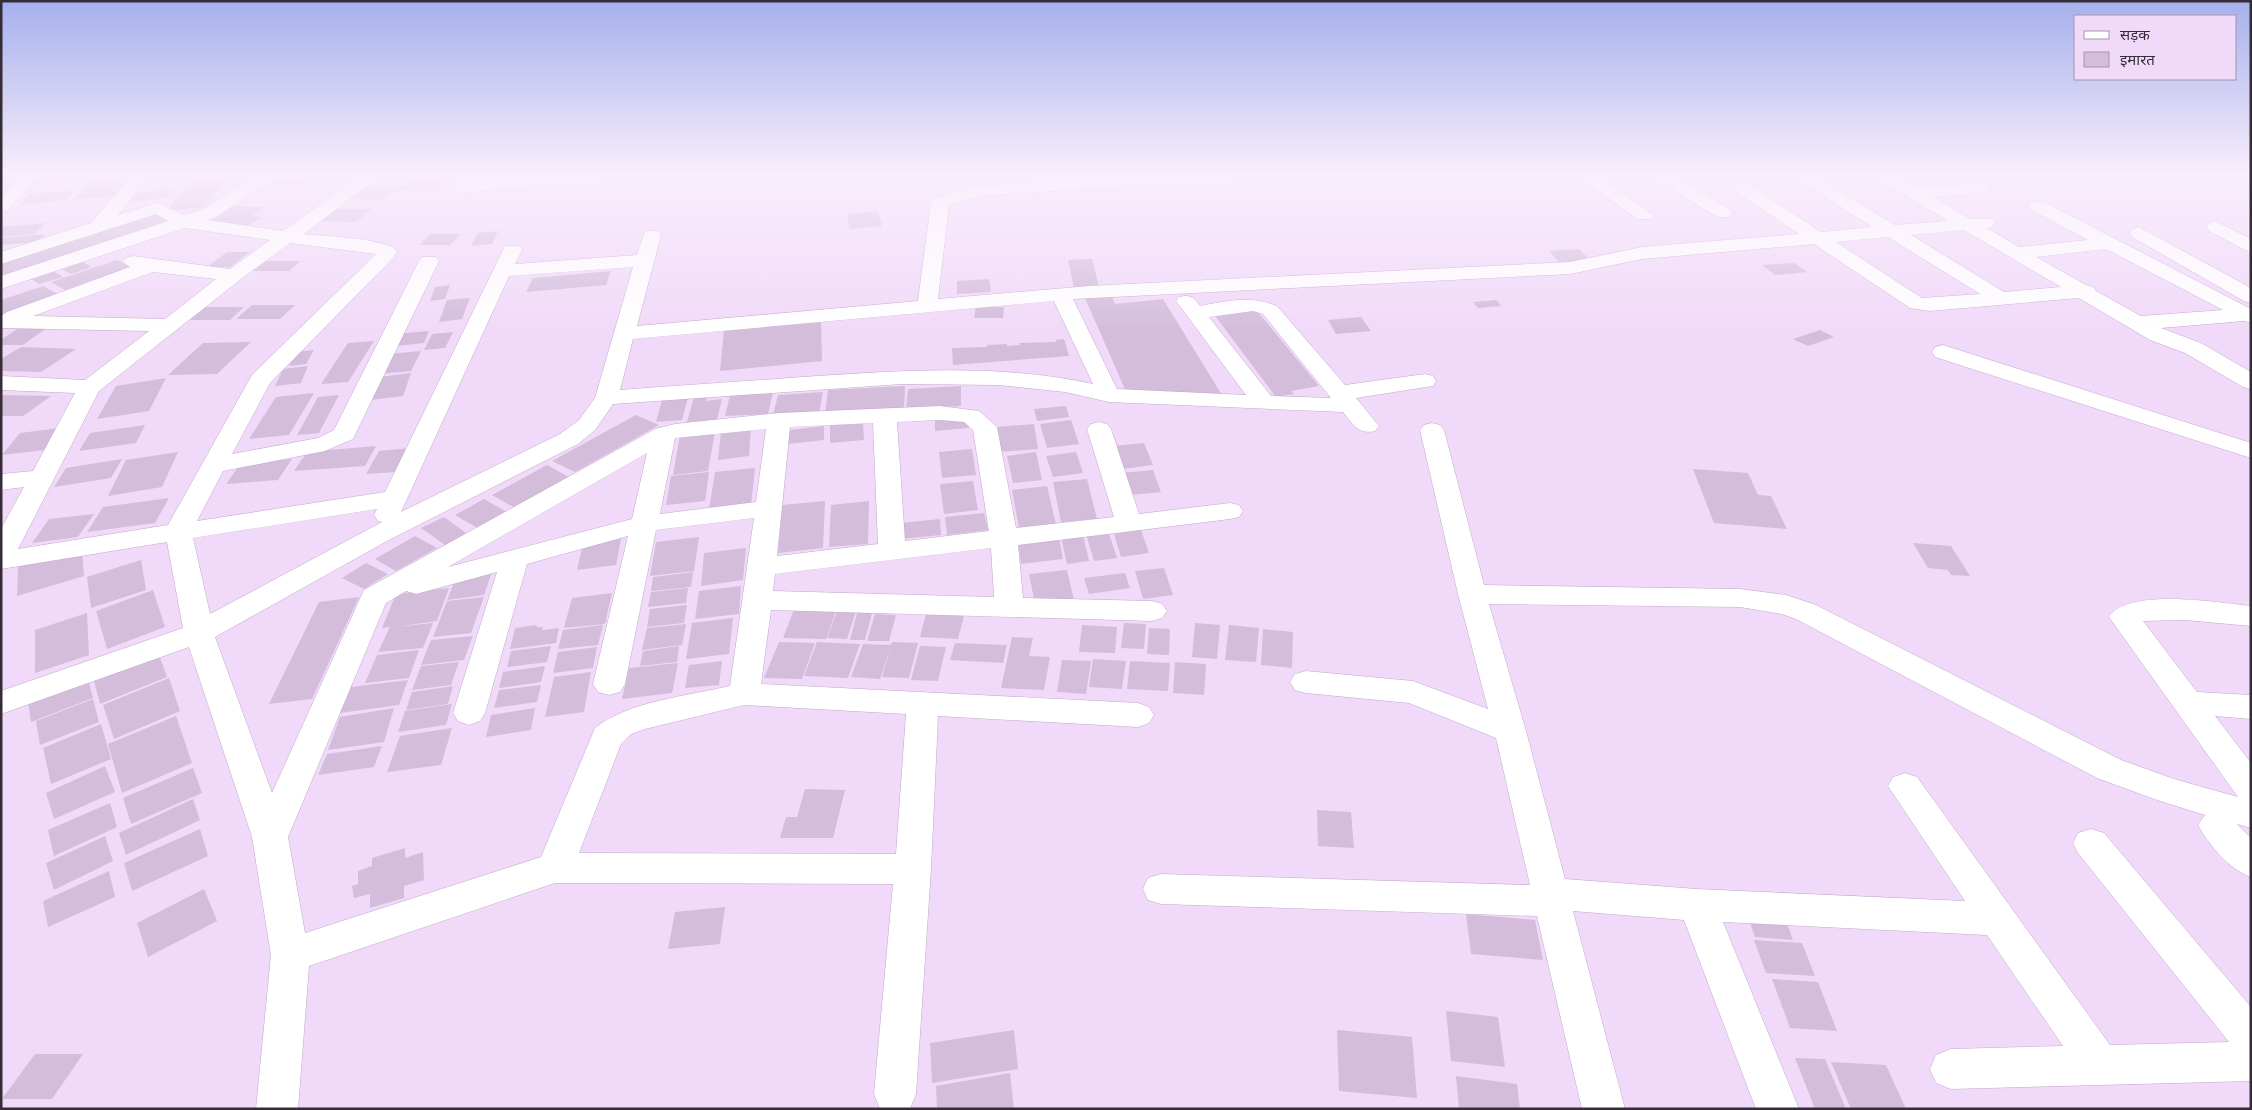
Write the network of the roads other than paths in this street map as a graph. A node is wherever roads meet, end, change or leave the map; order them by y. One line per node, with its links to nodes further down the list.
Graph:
1 (100, 225): 13 (street)
2 (107, 225): 13 (street)
3 (176, 225): 23 (street)
4 (203, 225): 17 (street)
5 (302, 225): 17 (street)
6 (937, 225): 37 (street)
7 (1798, 225): 18 (street)
8 (1879, 225): 14 (street)
9 (1967, 225): 14 (street); 24 (street)
10 (1989, 225): 22 (street)
11 (2074, 225): 19 (street)
12 (2215, 227): 20 (street)
13 (97, 228): 25 (street)
14 (1890, 232): 18 (street); 36 (street)
15 (2139, 232): 38 (street)
16 (652, 235): 26 (street)
17 (284, 237): 30 (street); 62 (street)
18 (1818, 238): 32 (street); 36 (street)
19 (2109, 243): 22 (street); 38 (street)
20 (2251, 246)
21 (512, 250): 29 (street)
22 (2036, 251): 24 (street); 33 (street)
23 (93, 252): 28 (street); 31 (street)
24 (2016, 253): 34 (street)
25 (1, 258)
26 (644, 260): 29 (street); 44 (street)
27 (429, 261): 62 (street)
28 (151, 266): 30 (street); 40 (street)
29 (502, 271): 65 (street)
30 (234, 275): 43 (street)
31 (1, 283)
32 (1176, 288): 35 (street); 39 (street)
33 (2104, 289): 34 (street); 41 (street)
34 (2082, 291): 36 (street); 42 (street)
35 (1061, 295): 37 (street); 51 (street)
36 (2002, 299)
37 (926, 306): 44 (street)
38 (2250, 311): 41 (street)
39 (1195, 313): 53 (street); 54 (street)
40 (1, 321): 43 (street)
41 (2159, 321): 42 (street); 45 (street)
42 (2138, 323): 45 (street)
43 (169, 325): 50 (street)
44 (625, 333): 52 (street)
45 (2193, 348): 48 (street)
46 (1943, 352): 61 (street)
47 (1425, 381): 53 (street)
48 (2251, 382)
49 (1, 383): 50 (street)
50 (90, 387): 63 (street)
51 (1109, 395): 52 (street); 54 (street)
52 (606, 398): 71 (street)
53 (1344, 399): 54 (street); 57 (street)
54 (1264, 403)
55 (885, 416): 56 (street); 72 (street); 73 (street)
56 (779, 420): 60 (street); 66 (street)
57 (1368, 426)
58 (1100, 429): 68 (street)
59 (1432, 430): 78 (street)
60 (664, 434): 69 (street); 79 (street)
61 (2251, 451)
62 (214, 465): 70 (street)
63 (42, 478): 64 (street); 74 (street)
64 (1, 482)
65 (395, 498): 70 (street); 71 (street)
66 (768, 508): 69 (street); 77 (street)
67 (1230, 511): 68 (street)
68 (1128, 523): 72 (street)
69 (643, 524): 75 (street); 86 (street)
70 (178, 532): 76 (street); 84 (street)
71 (378, 535): 84 (street)
72 (1004, 538): 73 (street); 81 (street)
73 (892, 551): 77 (street)
74 (1, 555)
75 (515, 558): 79 (street); 92 (street)
76 (1, 560)
77 (761, 567): 80 (street)
78 (1472, 594): 94 (street); 97 (street)
79 (374, 597): 99 (street)
80 (758, 600): 81 (street); 87 (street)
81 (1009, 606): 82 (street)
82 (1152, 611)
83 (2251, 616): 90 (street)
84 (199, 633): 88 (street); 99 (street)
85 (1306, 682): 94 (street)
86 (609, 684)
87 (744, 694): 89 (street); 102 (street)
88 (1, 703)
89 (923, 703): 93 (street); 103 (street)
90 (2186, 703): 91 (street); 96 (street)
91 (2251, 707)
92 (469, 713)
93 (1138, 714)
94 (1510, 731): 105 (street)
95 (1905, 786): 107 (street)
96 (2251, 789)
97 (2251, 814)
98 (2216, 825): 101 (street)
99 (270, 837): 108 (street)
100 (2091, 843): 109 (street)
101 (2251, 862)
102 (555, 868): 103 (street); 108 (street)
103 (913, 869): 113 (street)
104 (1161, 889): 105 (street)
105 (1550, 897): 106 (street); 115 (street)
106 (1697, 905): 107 (street); 116 (street)
107 (1996, 919): 111 (street)
108 (290, 955): 114 (street)
109 (2251, 1038)
110 (2251, 1060): 111 (street)
111 (2100, 1065): 112 (street)
112 (1951, 1070)
113 (895, 1094)
114 (277, 1109)
115 (1604, 1109)
116 (1778, 1109)

